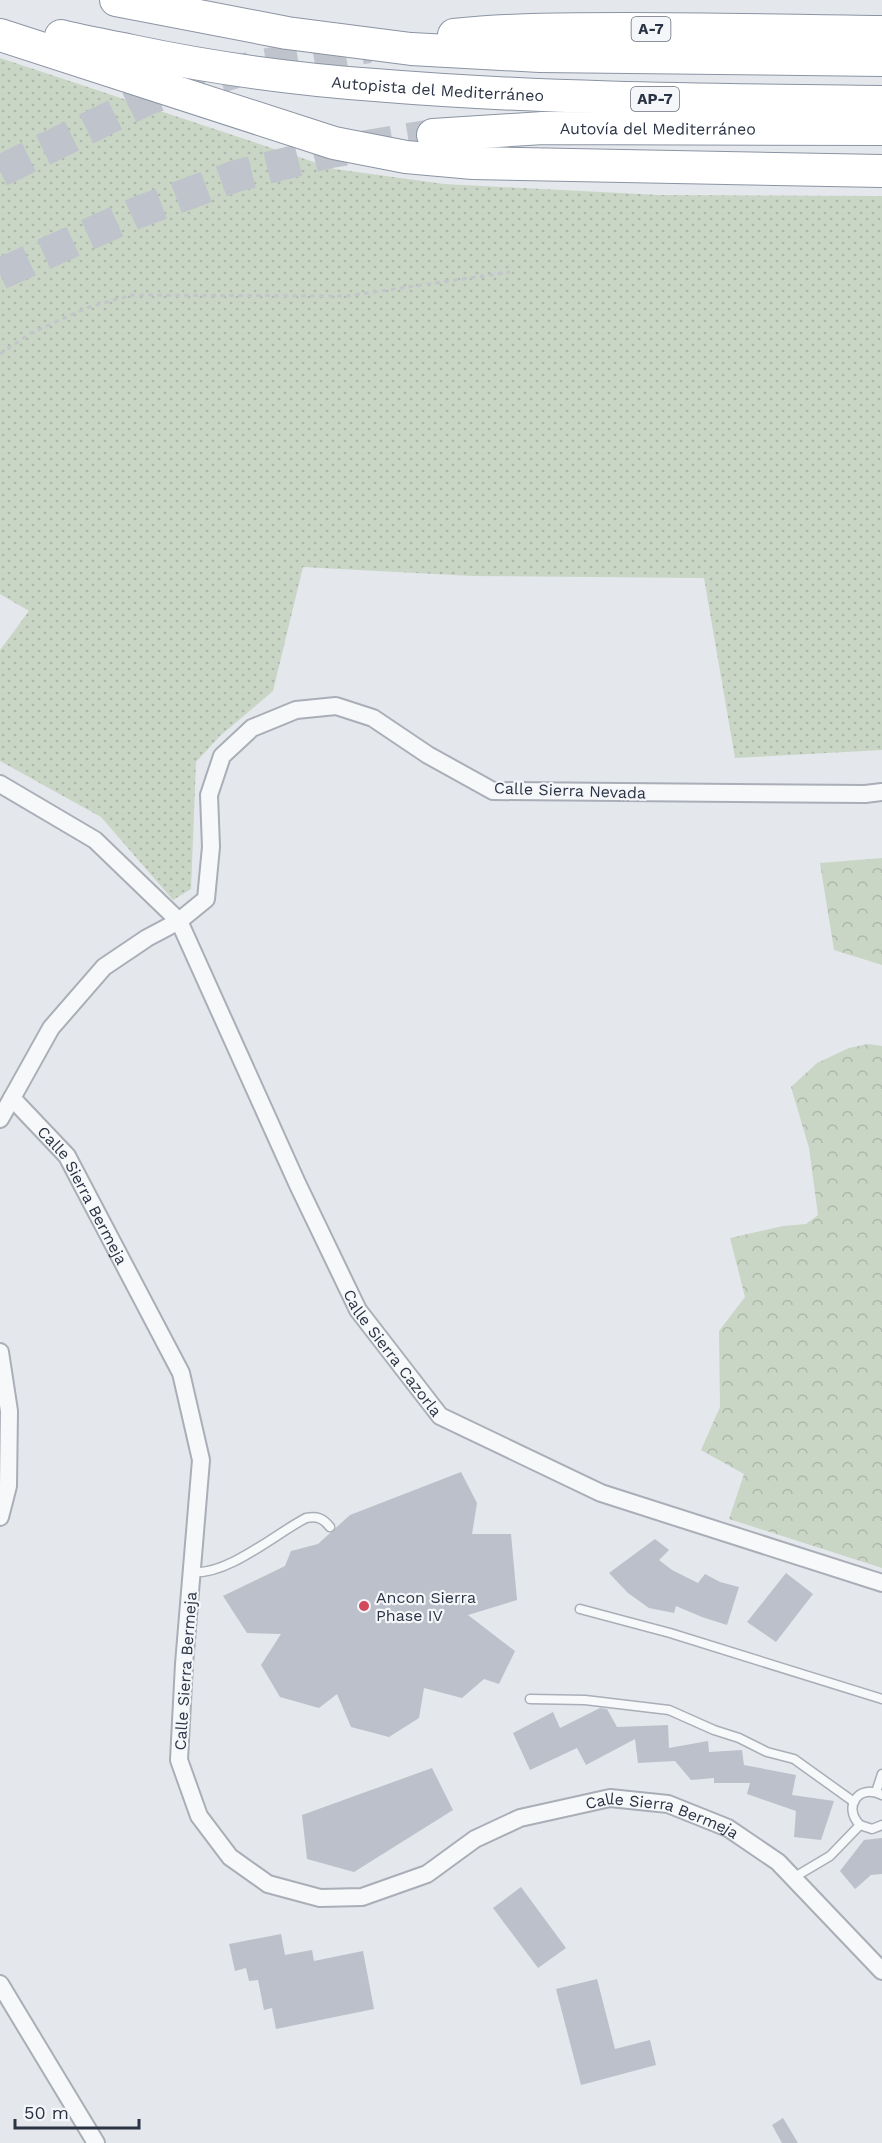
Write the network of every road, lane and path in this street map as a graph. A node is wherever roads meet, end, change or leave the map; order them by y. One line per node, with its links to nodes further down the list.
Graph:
1 (116, 0): 5 (highway)
2 (0, 18): 7 (highway, Autopista del Mediterráneo / AP-7)
3 (882, 32): 5 (highway, A-7)
4 (0, 35): 10 (highway)
5 (416, 44): 6 (highway)
6 (882, 60)
7 (882, 102)
8 (882, 129): 9 (highway, Autovía del Mediterráneo)
9 (433, 135)
10 (882, 171)
11 (510, 272): 12 (path)
12 (0, 354)
13 (0, 784): 15 (street)
14 (882, 792): 15 (street, Calle Sierra Nevada)
15 (179, 921): 16 (street); 22 (street, Calle Sierra Cazorla)
16 (12, 1098): 17 (street); 21 (street, Calle Sierra Bermeja)
17 (0, 1119)
18 (0, 1352): 19 (street)
19 (0, 1517)
20 (330, 1527): 21 (lane)
21 (192, 1572): 31 (street, Calle Sierra Bermeja)
22 (882, 1583)
23 (580, 1609): 25 (lane)
24 (530, 1699): 28 (lane)
25 (882, 1699)
26 (882, 1774): 27 (lane)
27 (879, 1793): 28 (lane)
28 (854, 1802): 30 (lane)
29 (882, 1825): 30 (lane)
30 (860, 1826): 31 (lane)
31 (793, 1878): 32 (street, Calle Sierra Bermeja)
32 (882, 1971)
33 (0, 1984): 34 (street)
34 (96, 2143)

